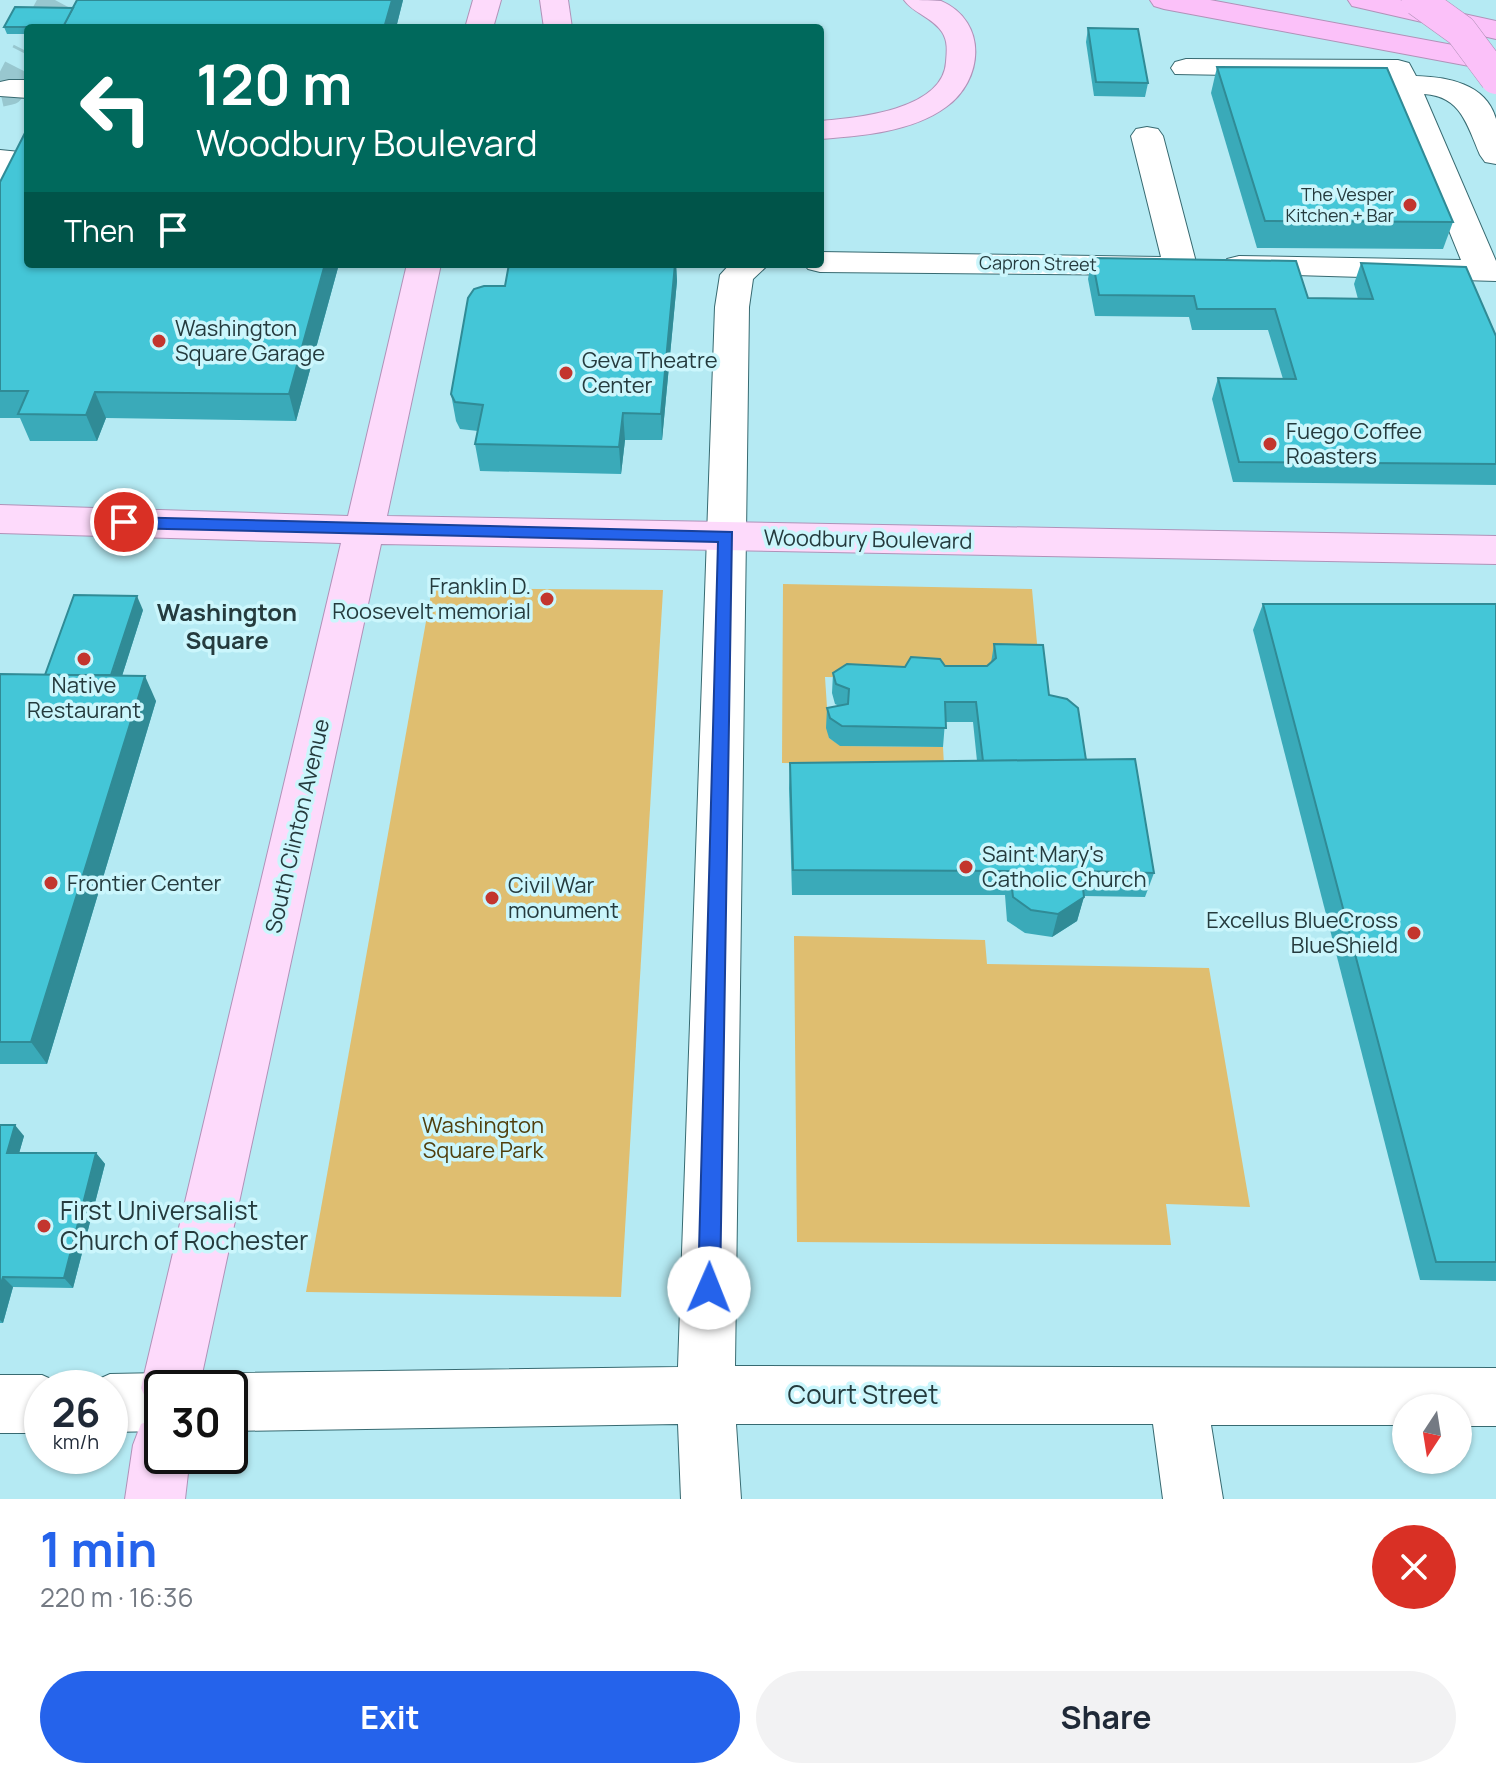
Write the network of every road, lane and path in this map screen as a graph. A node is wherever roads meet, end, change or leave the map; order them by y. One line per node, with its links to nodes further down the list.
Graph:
1 (487, 0): 8 (main road)
2 (554, 0): 9 (main road)
3 (918, 0): 15 (main road)
4 (1164, 0): 11 (highway)
5 (1362, 0): 10 (highway)
6 (1418, 0): 13 (highway, bridge)
7 (1448, 0): 10 (highway)
8 (480, 24)
9 (557, 24)
10 (1496, 29)
11 (1487, 60)
12 (1186, 68): 14 (street)
13 (1496, 78)
14 (1405, 85): 17 (street); 24 (street)
15 (824, 130)
16 (1147, 136): 21 (street)
17 (1496, 155)
18 (0, 159): 19 (street)
19 (0, 176)
20 (824, 262): 21 (street, Capron Street)
21 (1180, 266): 24 (street, Capron Street)
22 (423, 268): 26 (main road, South Clinton Avenue)
23 (745, 268): 27 (street)
24 (1489, 270)
25 (0, 519): 26 (main road, Woodbury Boulevard)
26 (366, 530): 27 (main road, Woodbury Boulevard); 29 (main road, South Clinton Avenue)
27 (726, 536): 28 (main road, Woodbury Boulevard); 30 (street)
28 (1496, 550)
29 (174, 1370)
30 (706, 1395): 31 (street, Court Street); 33 (street, Court Street); 38 (street)
31 (1178, 1396): 32 (street, Court Street); 39 (street)
32 (1496, 1397)
33 (248, 1402)
34 (0, 1404): 35 (street)
35 (24, 1404)
36 (158, 1474): 37 (main road)
37 (155, 1499)
38 (711, 1499)
39 (1193, 1499)

